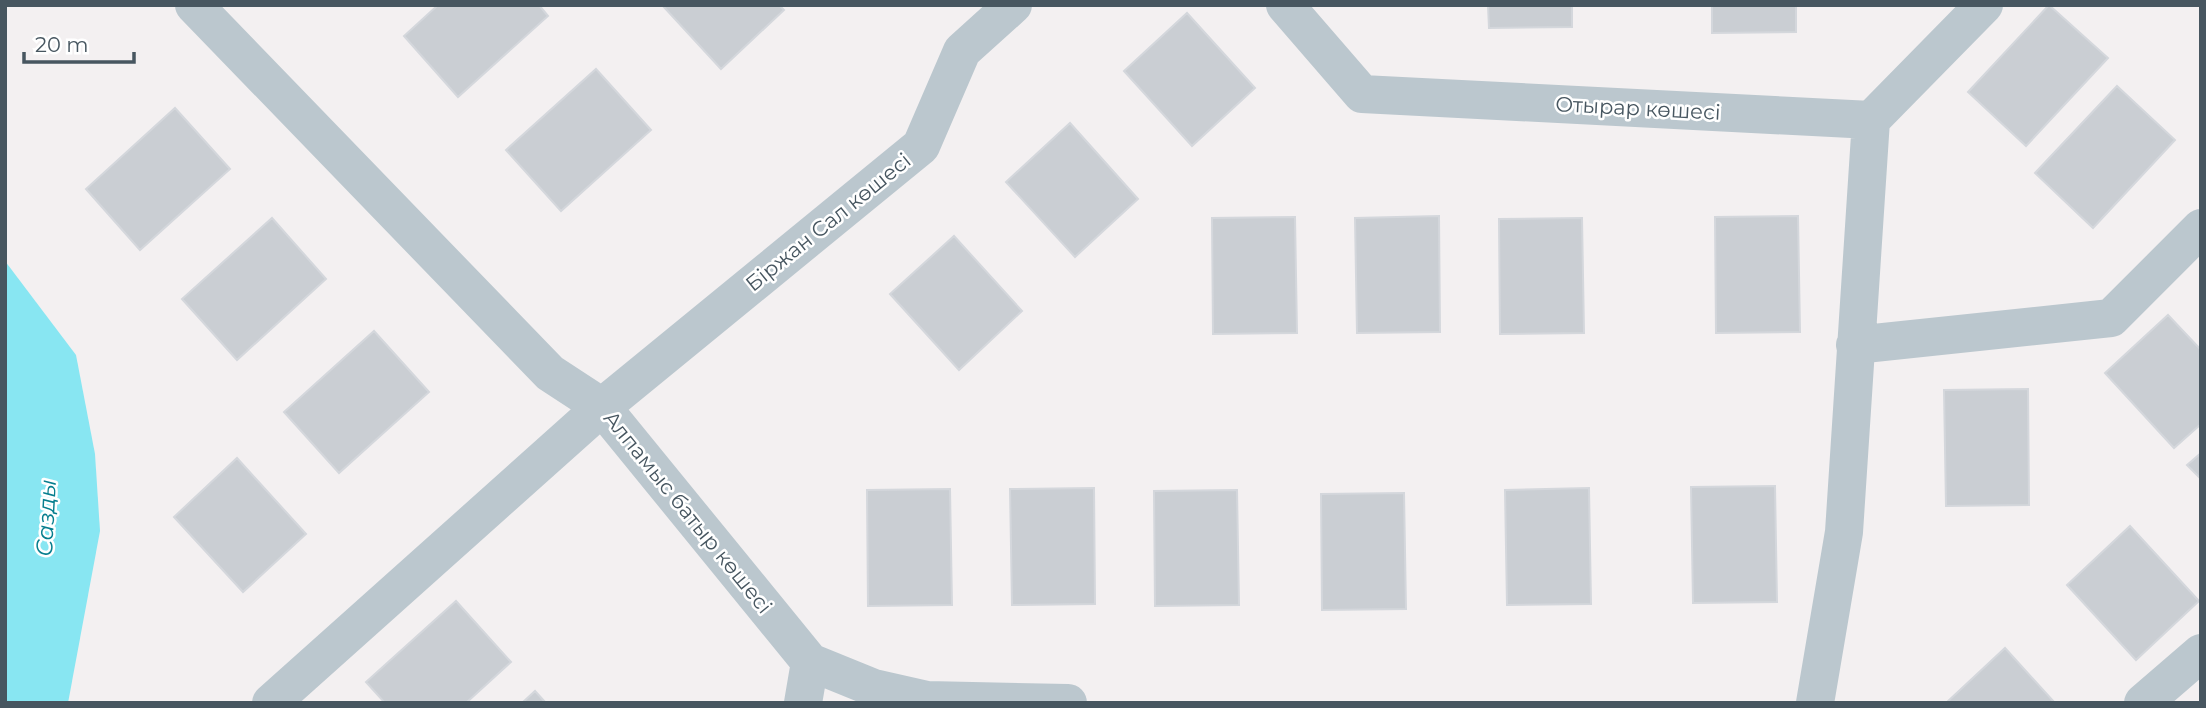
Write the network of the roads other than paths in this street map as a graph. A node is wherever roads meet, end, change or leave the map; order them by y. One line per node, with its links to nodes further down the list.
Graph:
1 (194, 5): 8 (street, Алпамыс батыр көшесі)
2 (1013, 5): 8 (street, Біржан Сал көшесі)
3 (1285, 5): 5 (street, Отырар көшесі)
4 (1984, 5): 5 (street)
5 (1871, 120): 7 (street)
6 (2201, 228): 7 (street)
7 (1855, 345): 14 (street)
8 (602, 407): 10 (street, Алпамыс батыр көшесі); 11 (street, Біржан Сал көшесі)
9 (2201, 653): 15 (street)
10 (810, 662): 12 (street); 13 (street, Алпамыс батыр көшесі)
11 (271, 703)
12 (803, 703)
13 (1068, 703)
14 (1815, 703)
15 (2143, 703)

